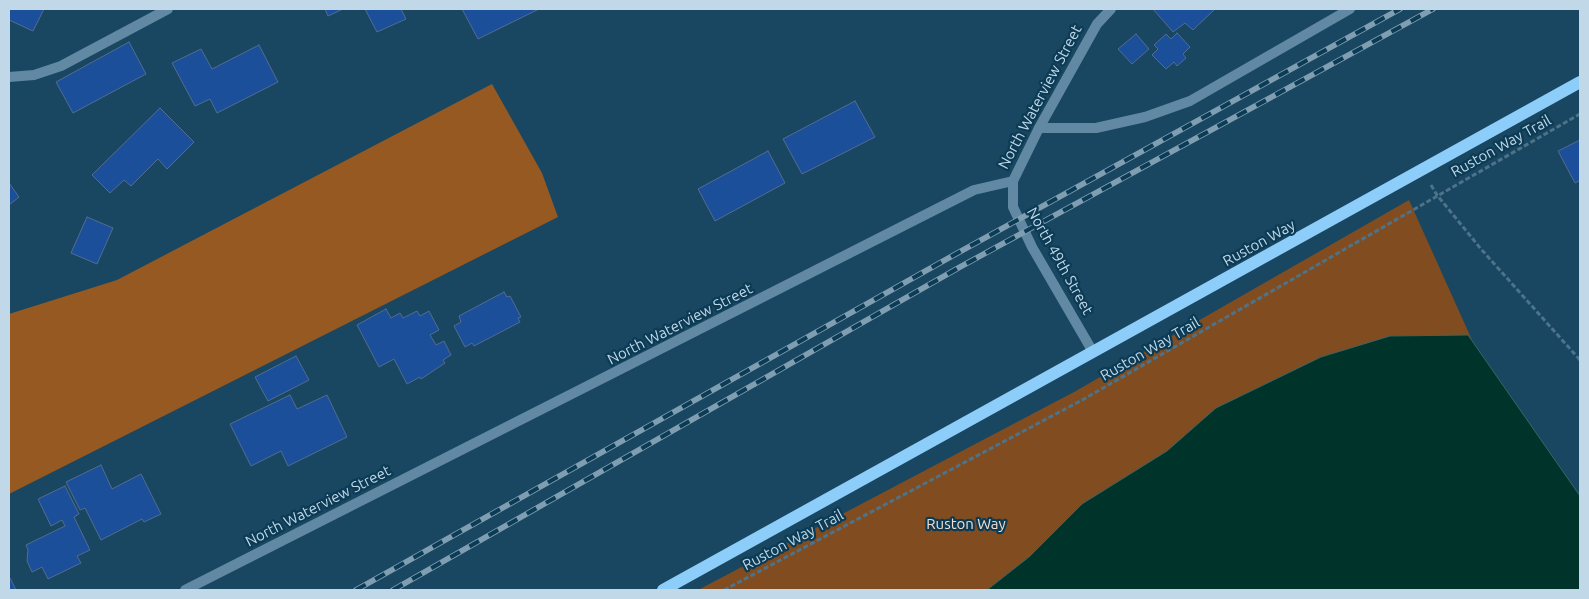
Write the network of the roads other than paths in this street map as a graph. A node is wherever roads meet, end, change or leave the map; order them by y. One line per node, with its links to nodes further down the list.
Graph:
1 (168, 9): 4 (street)
2 (1111, 9): 6 (street, North Waterview Street)
3 (1350, 9): 6 (street)
4 (9, 77)
5 (1580, 82): 8 (main road, Ruston Way)
6 (1039, 128): 7 (street, North Waterview Street)
7 (1013, 182): 8 (street, North 49th Street); 9 (street, North Waterview Street)
8 (1093, 352): 10 (main road, Ruston Way)
9 (185, 590)
10 (663, 590)

